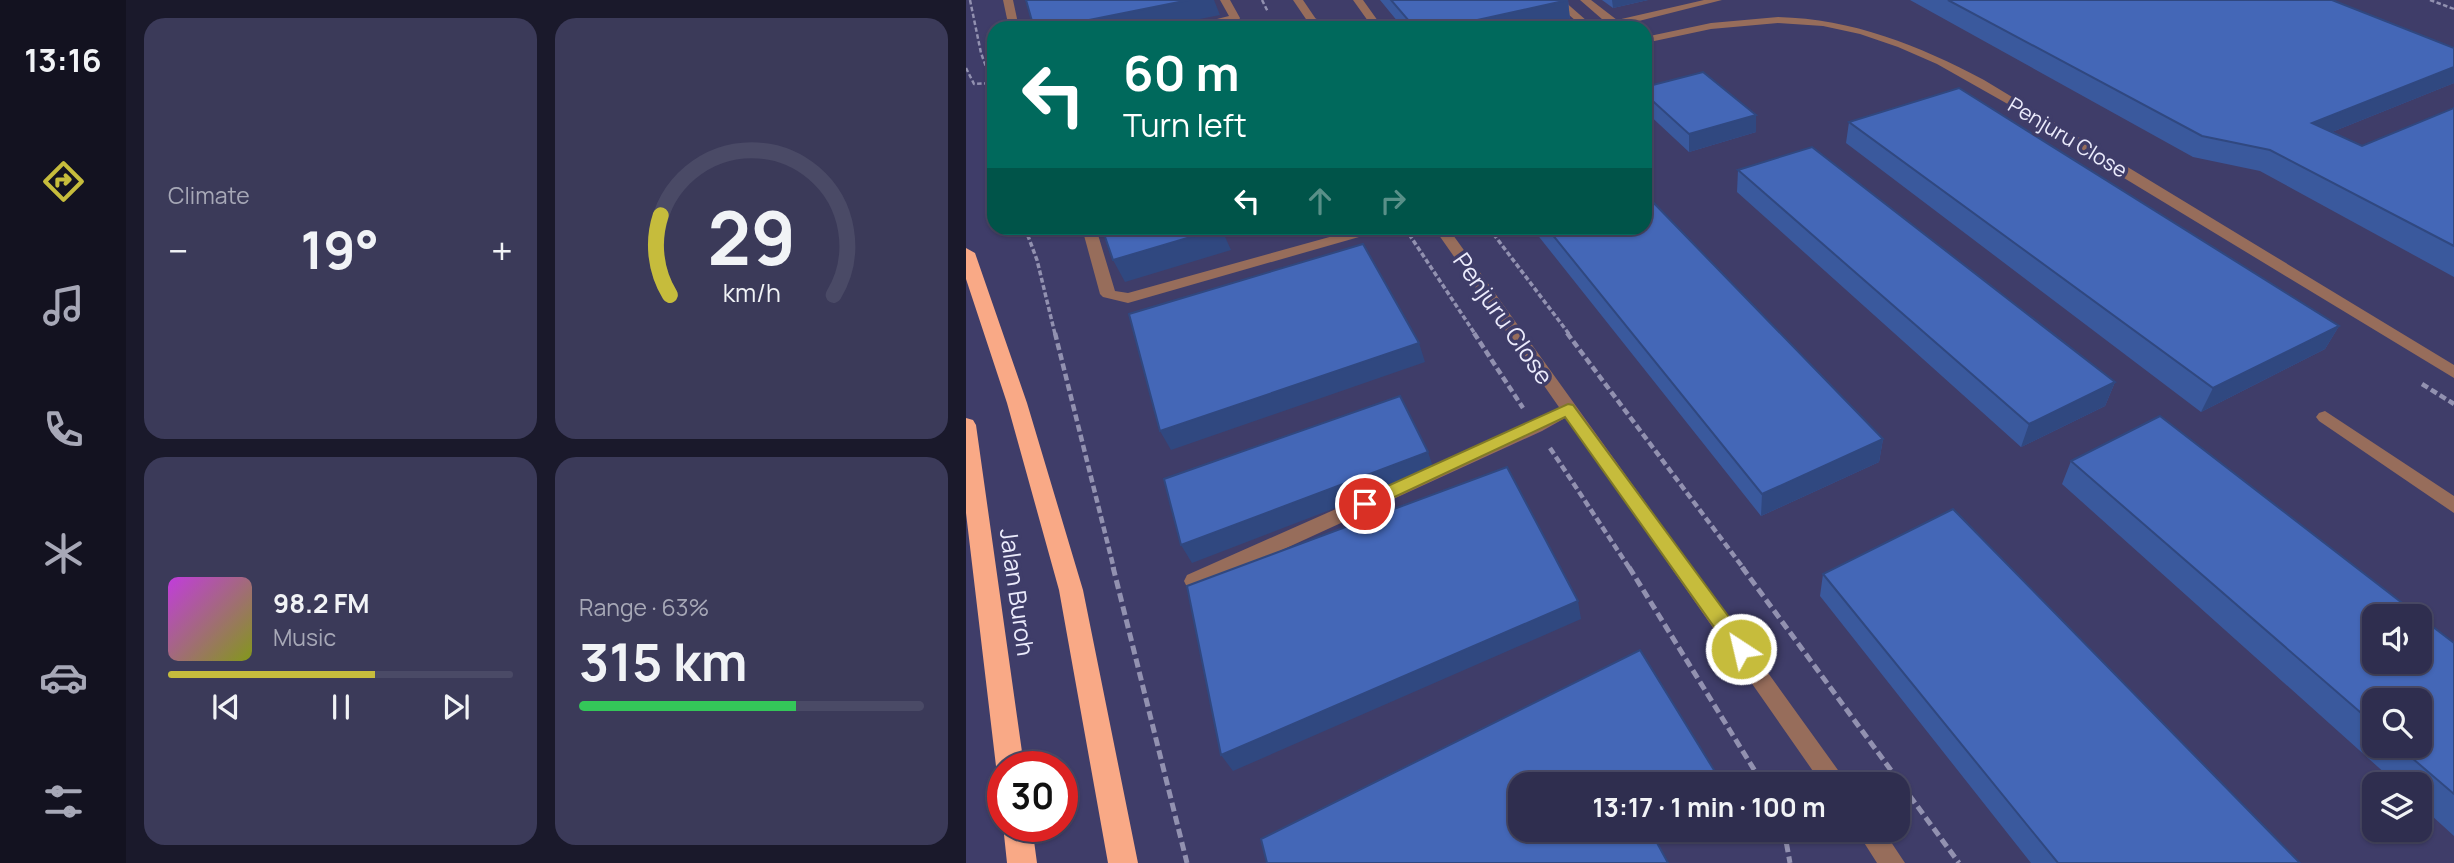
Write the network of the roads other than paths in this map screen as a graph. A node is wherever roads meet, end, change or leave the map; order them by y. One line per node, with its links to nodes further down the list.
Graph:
1 (1008, 0): 8 (street)
2 (1225, 0): 9 (street)
3 (1298, 0): 10 (street)
4 (1357, 0): 11 (street)
5 (1557, 0): 12 (street)
6 (1585, 0): 13 (street)
7 (1717, 0): 14 (street)
8 (1012, 21)
9 (1220, 21)
10 (1313, 21)
11 (1373, 21)
12 (1581, 21)
13 (1611, 21)
14 (1636, 21)
15 (1652, 38): 20 (street, Penjuru Close)
16 (1091, 235): 17 (street)
17 (1351, 235)
18 (1446, 235): 21 (street, Penjuru Close)
19 (966, 253): 31 (highway)
20 (2454, 372)
21 (1568, 409): 25 (street); 27 (street, Penjuru Close)
22 (2325, 417): 24 (street)
23 (966, 425): 26 (highway, Jalan Buroh)
24 (2454, 506)
25 (1194, 581)
26 (1008, 751)
27 (1828, 772)
28 (1019, 842): 30 (highway)
29 (1877, 842): 32 (street)
30 (1022, 863)
31 (1123, 863)
32 (1892, 863)

